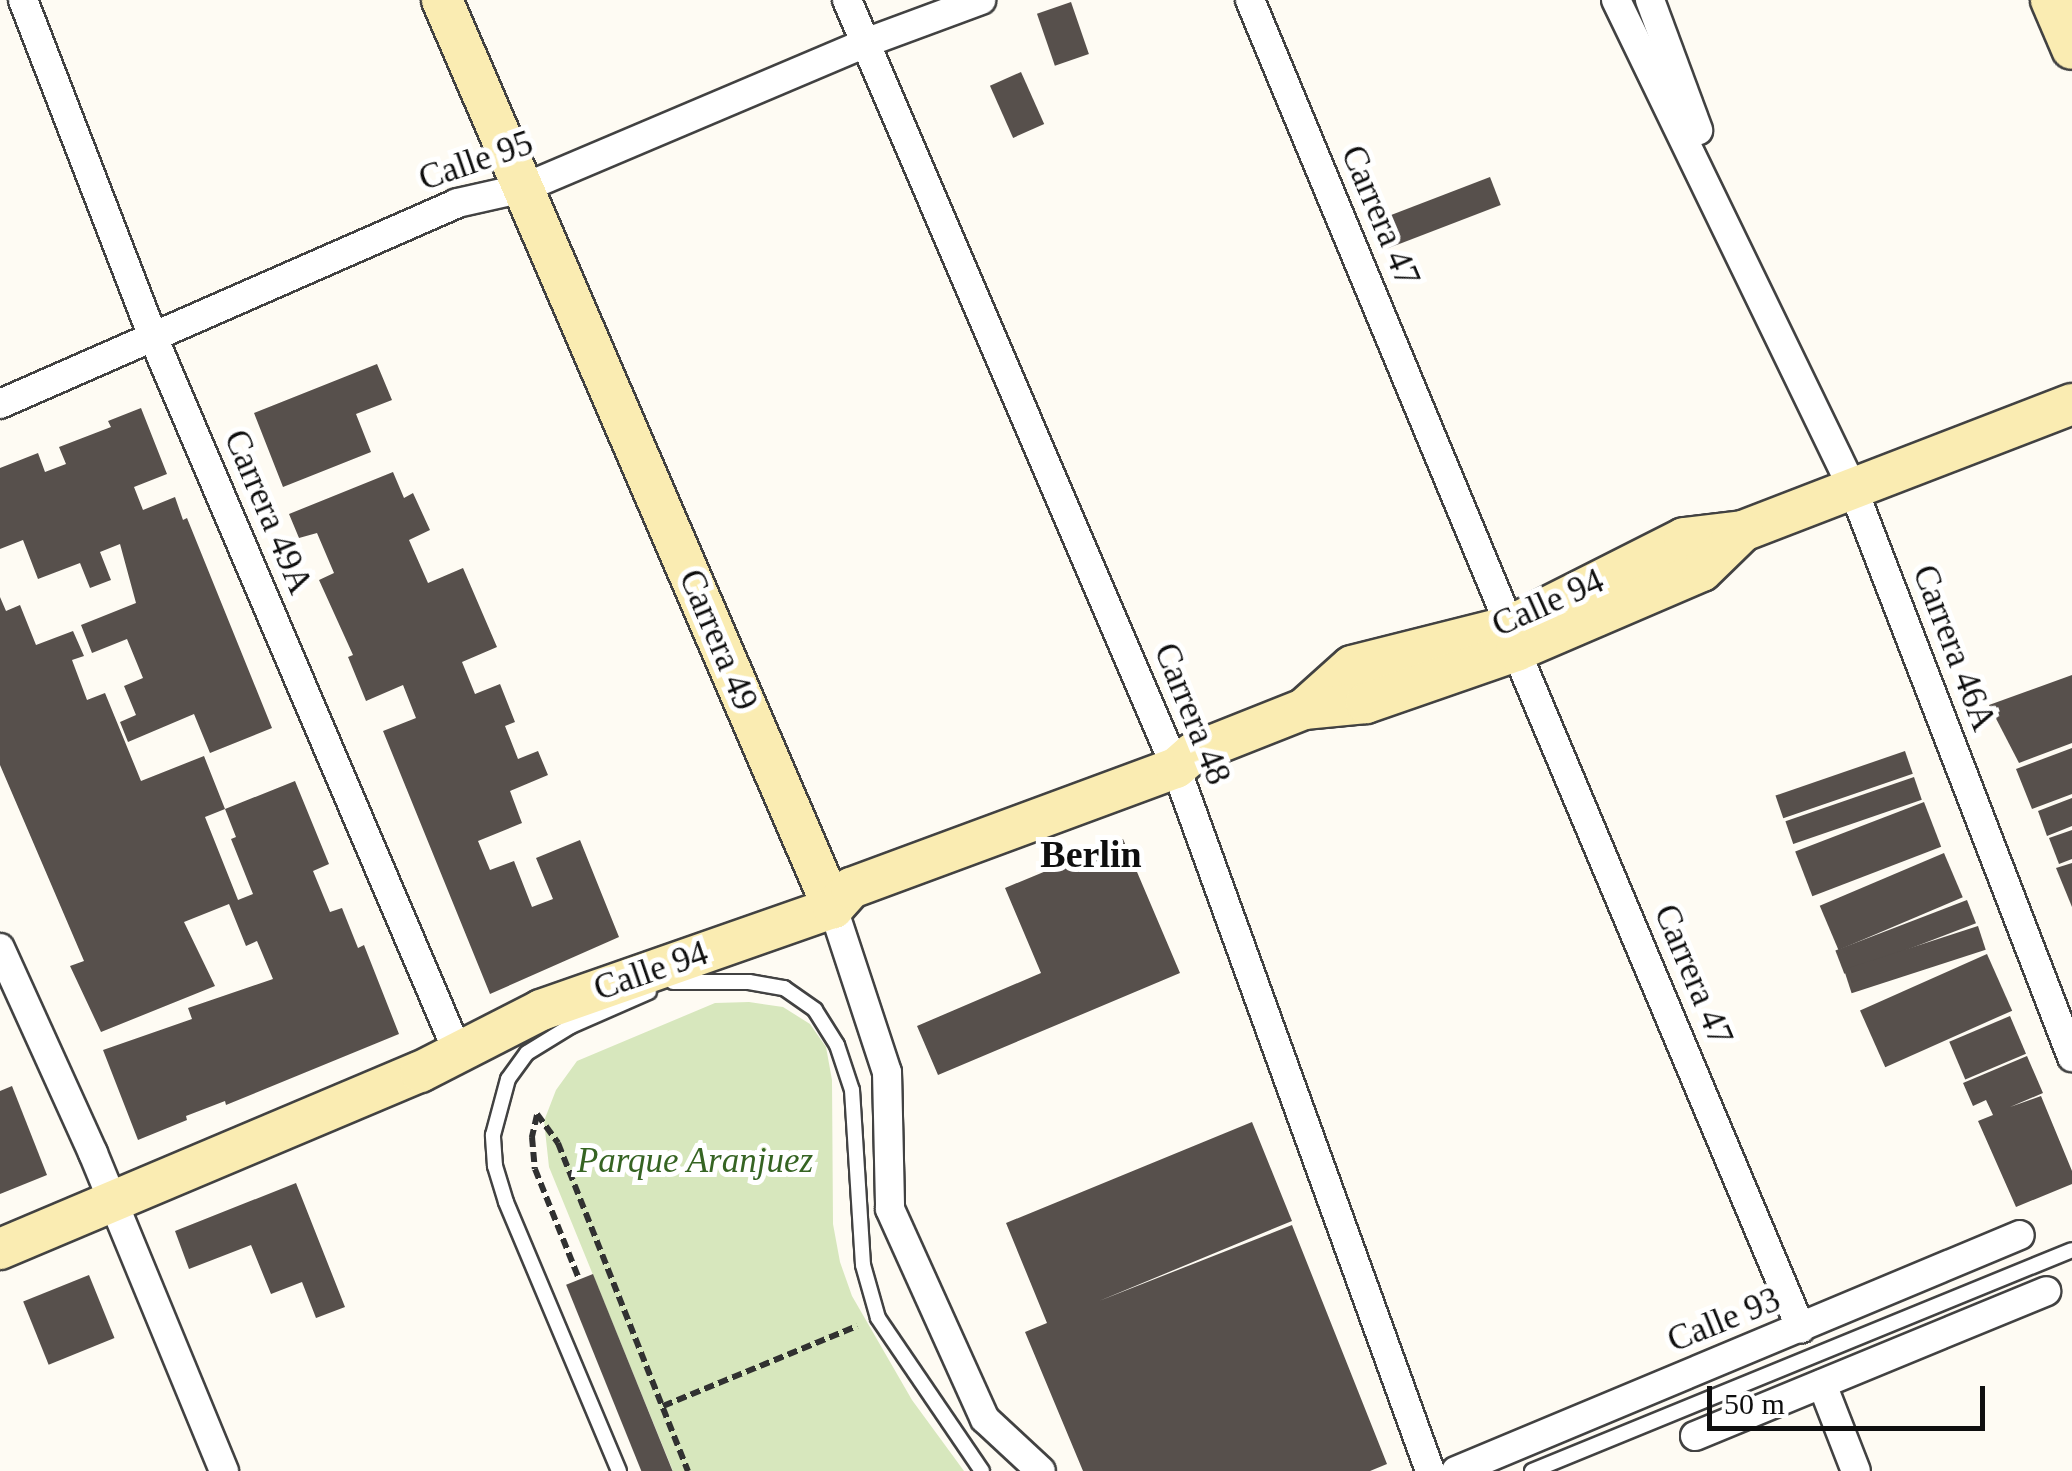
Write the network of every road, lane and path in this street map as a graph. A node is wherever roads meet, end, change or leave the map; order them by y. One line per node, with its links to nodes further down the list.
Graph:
1 (23, 0): 13 (street, Carrera 49A)
2 (442, 0): 11 (street, Carrera 49)
3 (847, 0): 9 (street, Carrera 48)
4 (982, 0): 9 (street, Calle 95)
5 (1250, 0): 17 (street, Carrera 47)
6 (1616, 0): 12 (street, Carrera 46A)
7 (1650, 0): 12 (street, Carrera 46A)
8 (2051, 0): 10 (street)
9 (865, 43): 11 (street, Calle 95); 18 (street, Carrera 48)
10 (2072, 49)
11 (524, 188): 13 (street, Calle 95); 19 (street, Carrera 49)
12 (1751, 272): 16 (street, Carrera 46A)
13 (152, 337): 14 (street, Calle 95); 21 (street, Carrera 49A)
14 (0, 404)
15 (2072, 404): 16 (street, Calle 94)
16 (1853, 489): 17 (street, Calle 94); 22 (street, Carrera 46A)
17 (1513, 639): 18 (street, Calle 94); 30 (street, Carrera 47)
18 (1176, 768): 19 (street, Calle 94); 39 (street, Carrera 48)
19 (833, 908): 21 (street, Calle 94); 38 (street, Carrera 49)
20 (0, 948): 23 (street)
21 (457, 1050): 23 (street, Calle 94)
22 (2072, 1057)
23 (111, 1201): 25 (street, Calle 94); 34 (street)
24 (2020, 1235): 30 (street, Calle 93)
25 (0, 1249)
26 (2072, 1250): 41 (lane)
27 (579, 1279): 32 (path)
28 (2046, 1291): 31 (street)
29 (878, 1318): 32 (path); 35 (lane); 37 (lane)
30 (1801, 1328): 40 (street, Calle 93)
31 (1822, 1384): 33 (street); 42 (street)
32 (663, 1406): 36 (path)
33 (1695, 1436)
34 (224, 1471)
35 (619, 1471)
36 (688, 1471)
37 (982, 1471)
38 (1041, 1471)
39 (1430, 1471)
40 (1456, 1471)
41 (1532, 1471)
42 (1856, 1471)

